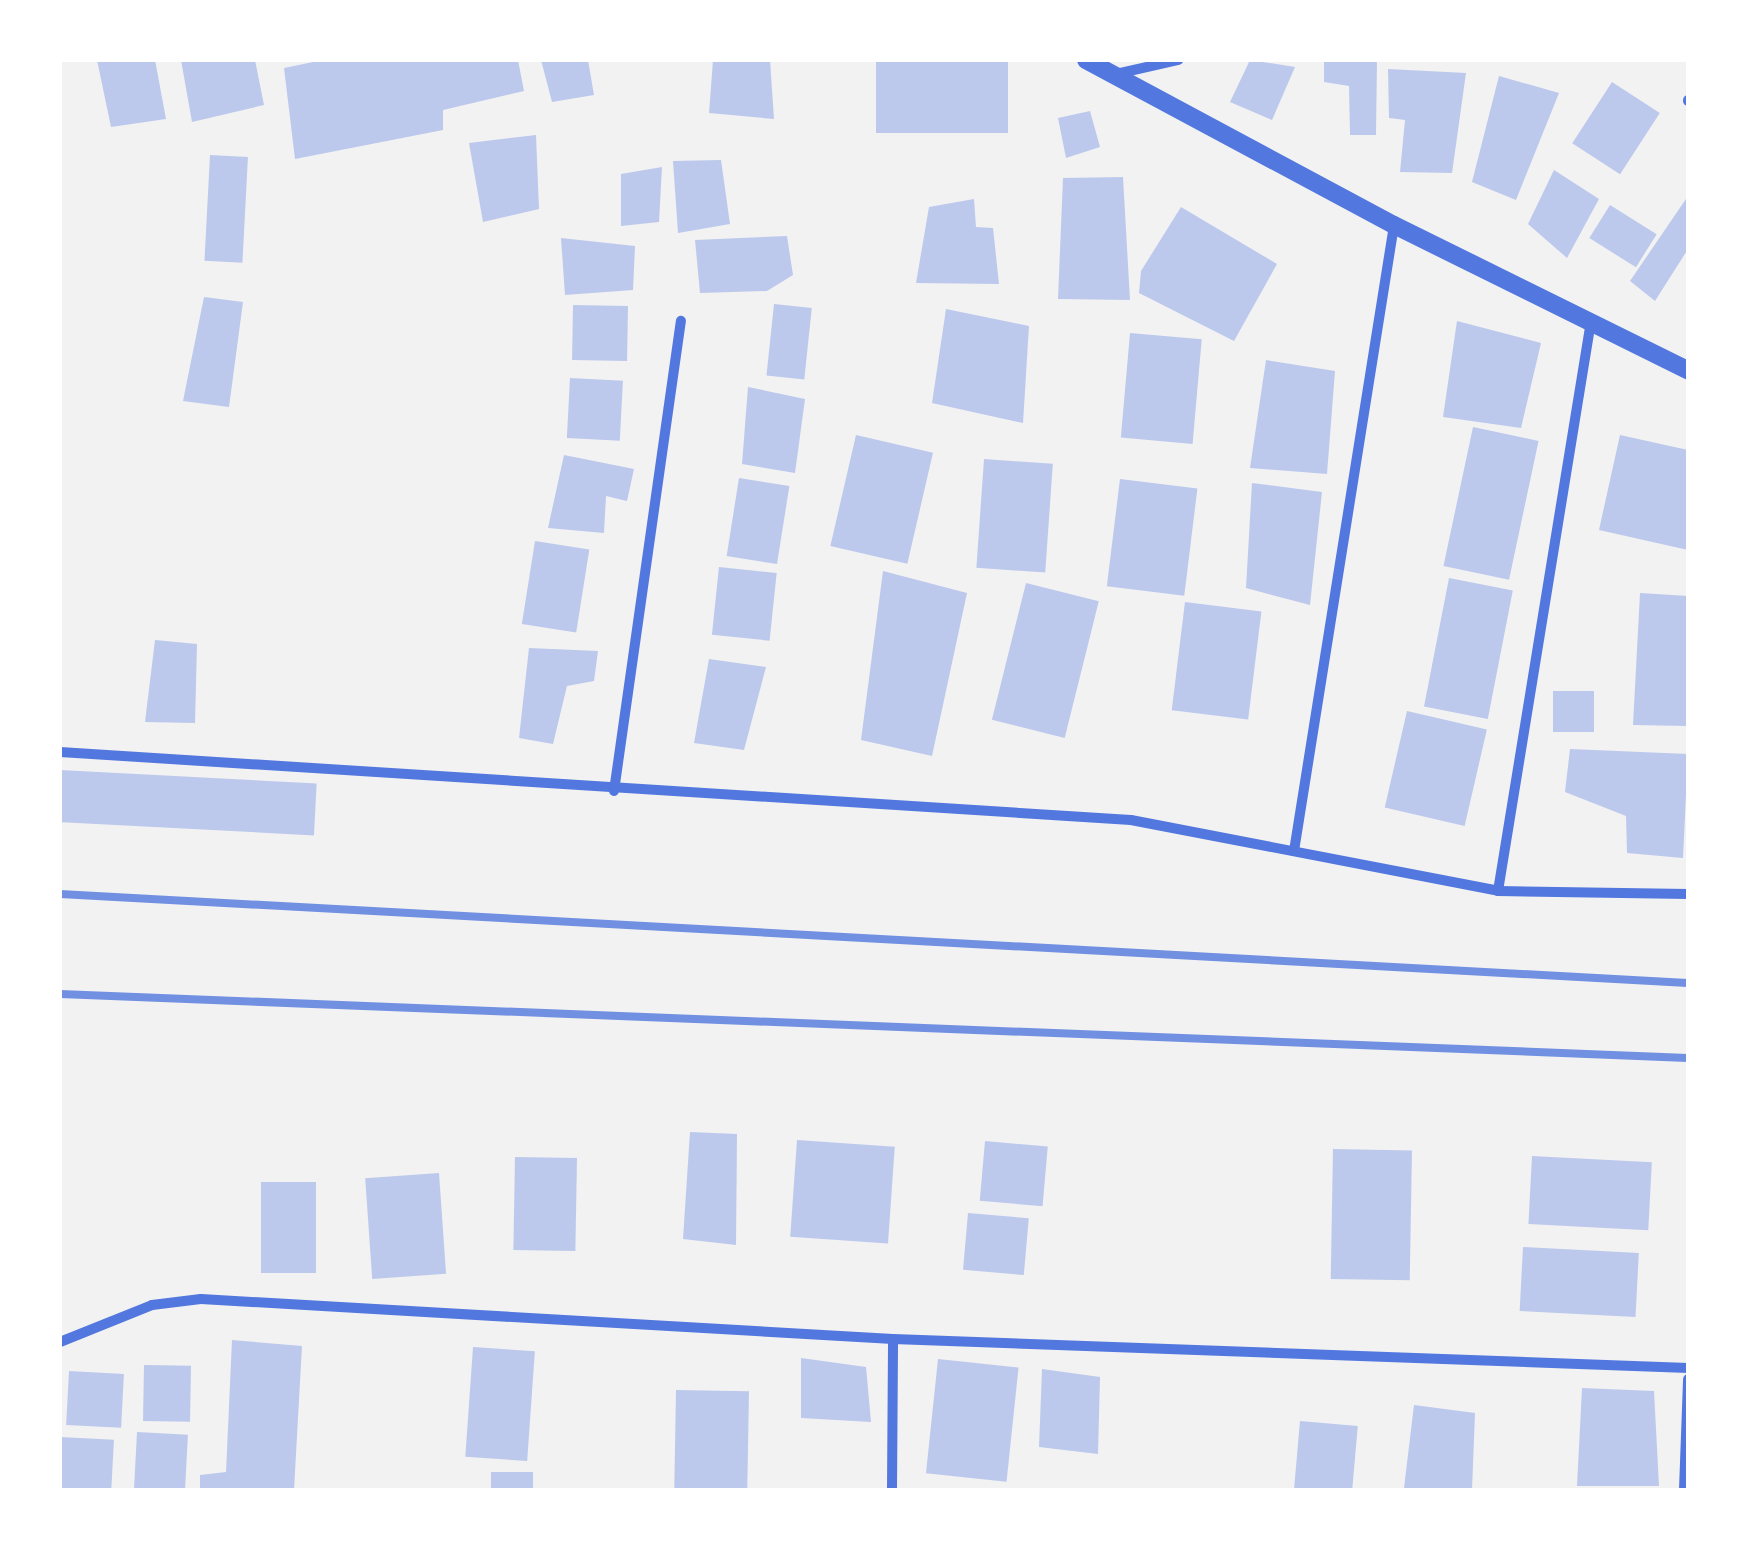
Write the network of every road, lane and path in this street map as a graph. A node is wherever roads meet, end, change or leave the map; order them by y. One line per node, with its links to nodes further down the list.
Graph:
1 (1086, 60): 3 (street)
2 (1178, 60): 3 (street)
3 (1114, 75): 4 (street)
4 (1394, 225): 5 (street); 10 (street)
5 (1592, 320): 7 (street); 11 (street)
6 (681, 321): 9 (street)
7 (1688, 370)
8 (60, 752): 9 (street)
9 (614, 790): 10 (street)
10 (1294, 852): 11 (street)
11 (1498, 891): 12 (street)
12 (1688, 894)
13 (894, 1338): 14 (street); 15 (street); 17 (street)
14 (60, 1342)
15 (1688, 1368)
16 (1688, 1379): 18 (street)
17 (892, 1490)
18 (1684, 1490)

